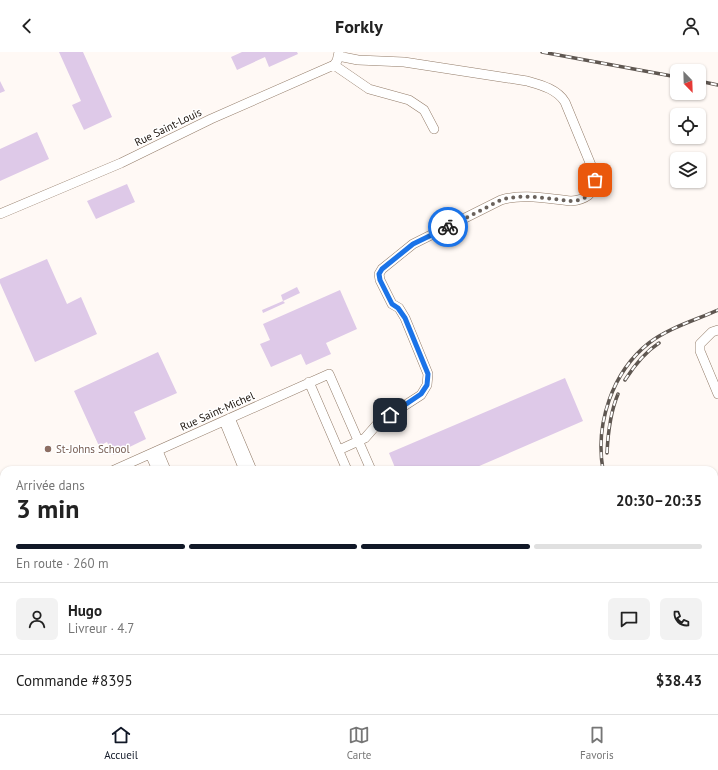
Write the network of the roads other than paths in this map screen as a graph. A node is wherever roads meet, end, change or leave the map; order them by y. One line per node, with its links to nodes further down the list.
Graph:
1 (338, 54): 2 (street); 9 (street)
2 (334, 65): 3 (street); 4 (street, Rue Saint-Louis)
3 (434, 129)
4 (0, 214)
5 (718, 330): 7 (street)
6 (309, 382): 8 (street, Rue Saint-Michel); 9 (street, Rue Saint-Michel); 10 (street)
7 (718, 394)
8 (227, 420): 11 (street, Rue Saint-Michel); 15 (street); 16 (street)
9 (358, 441): 10 (street); 18 (street)
10 (339, 450): 17 (street)
11 (154, 452): 12 (street, Rue Saint-Michel); 13 (street); 14 (street)
12 (123, 466)
13 (156, 466)
14 (163, 466)
15 (243, 466)
16 (250, 466)
17 (345, 466)
18 (368, 466)

